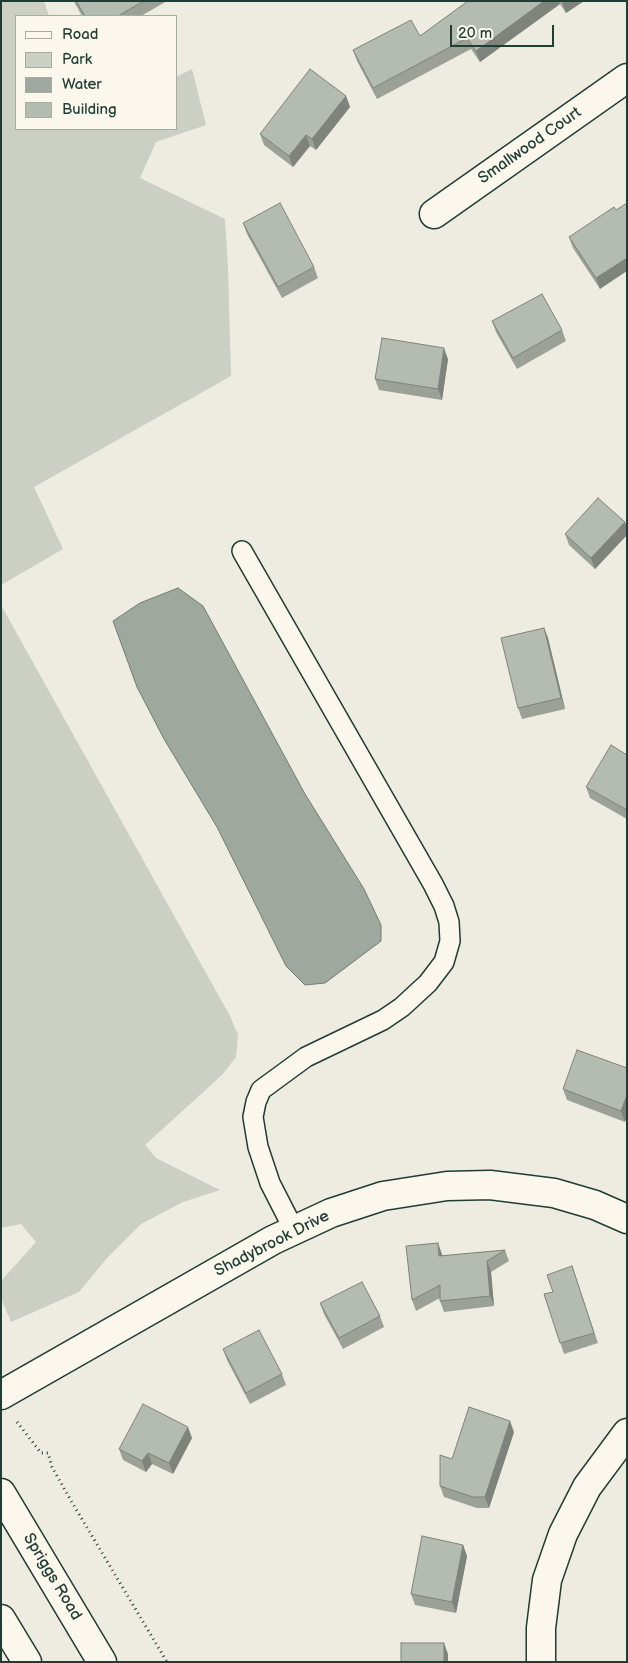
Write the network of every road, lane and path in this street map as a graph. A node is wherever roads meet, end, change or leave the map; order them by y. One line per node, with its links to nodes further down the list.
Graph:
1 (627, 78): 2 (street, Smallwood Court)
2 (434, 214)
3 (242, 551): 5 (lane)
4 (627, 1219): 5 (street, Shadybrook Drive)
5 (294, 1230): 6 (street, Shadybrook Drive)
6 (7, 1406): 12 (path)
7 (627, 1433): 13 (street)
8 (1, 1493): 11 (street, Spriggs Road)
9 (1, 1619): 10 (street)
10 (27, 1662)
11 (102, 1662)
12 (167, 1662)
13 (541, 1662)

